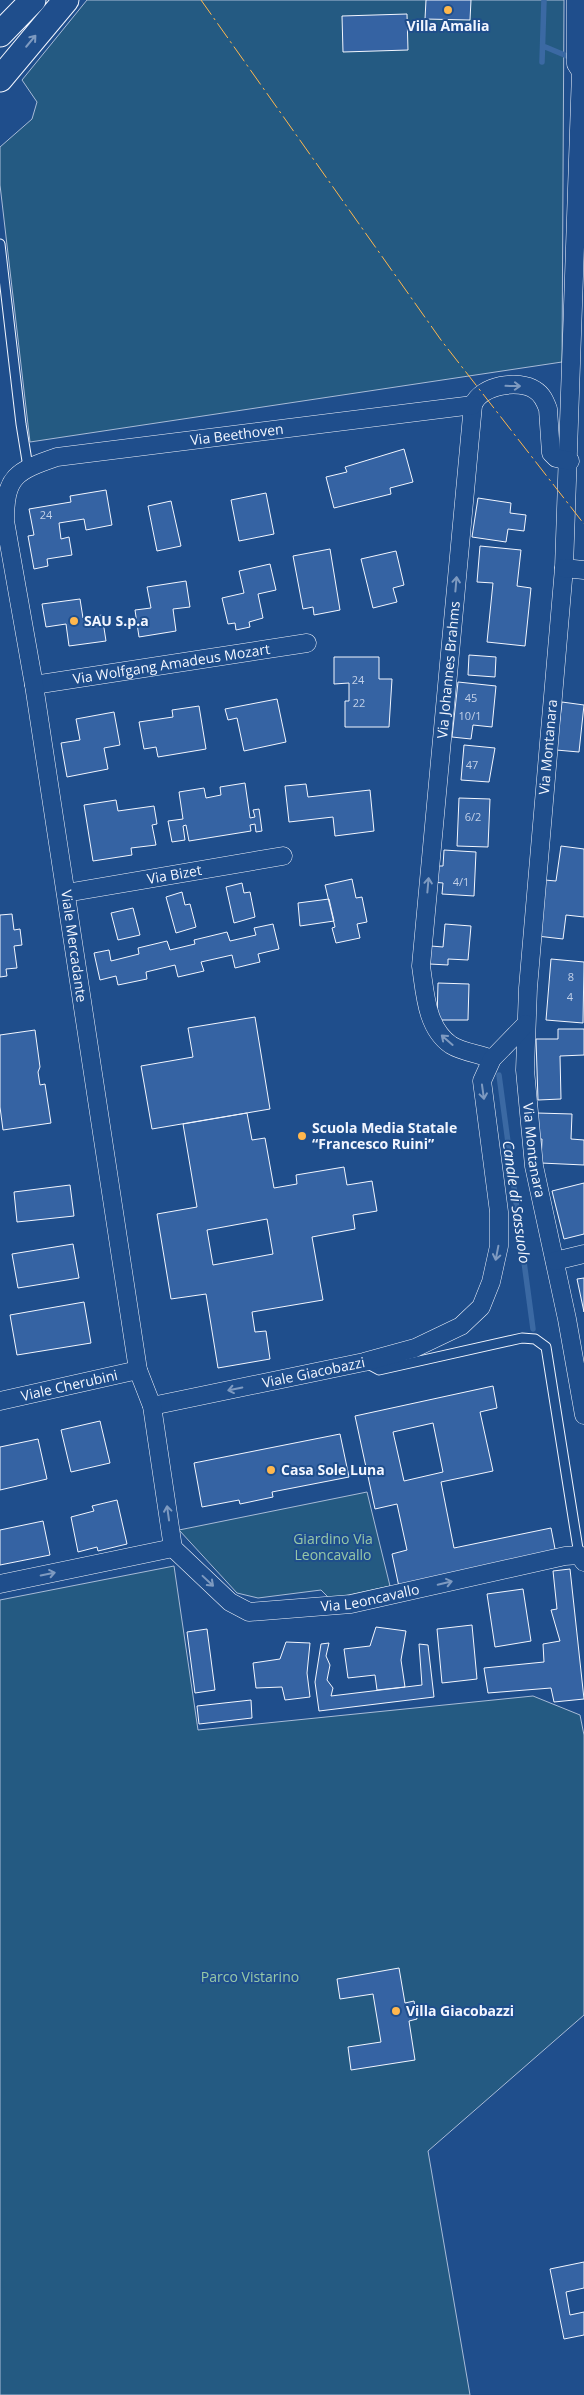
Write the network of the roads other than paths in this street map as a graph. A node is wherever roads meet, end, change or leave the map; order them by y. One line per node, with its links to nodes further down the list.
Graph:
1 (34, 0): 4 (main road)
2 (66, 0): 6 (main road, one-way to 2)
3 (576, 0): 5 (street, Via Montanara)
4 (0, 34)
5 (583, 71): 7 (street, Via Montanara)
6 (0, 79)
7 (580, 238): 10 (street, Via Montanara)
8 (0, 244): 11 (lane)
9 (473, 405): 10 (street, one-way to 10); 11 (street, Via Beethoven); 20 (street, Via Johannes Brahms, one-way to 9)
10 (570, 461): 13 (street, Via Montanara)
11 (28, 467): 12 (street, Via Beethoven)
12 (5, 482): 16 (street, Viale Mercadante)
13 (564, 568): 14 (street); 19 (street, Via Montanara)
14 (584, 570)
15 (307, 643): 16 (street, Via Wolfgang Amadeus Mozart)
16 (34, 686): 18 (street, Viale Mercadante)
17 (283, 856): 18 (street, Via Bizet)
18 (66, 893): 24 (street, Viale Mercadante)
19 (526, 1024): 20 (street, Viale Giacobazzi); 22 (street, Via Montanara)
20 (492, 1059): 23 (street, Viale Giacobazzi, one-way to 23)
21 (584, 1254): 22 (street)
22 (554, 1261): 27 (street, Via Montanara)
23 (364, 1362): 26 (street, Viale Giacobazzi, one-way to 26); 29 (lane)
24 (138, 1370): 25 (street, Viale Cherubini); 26 (street, Viale Mercadante)
25 (0, 1401)
26 (152, 1406): 28 (street, one-way to 26)
27 (584, 1415)
28 (172, 1548): 29 (street, Via Leoncavallo, one-way to 29); 30 (street, one-way to 28)
29 (581, 1558)
30 (0, 1584)

